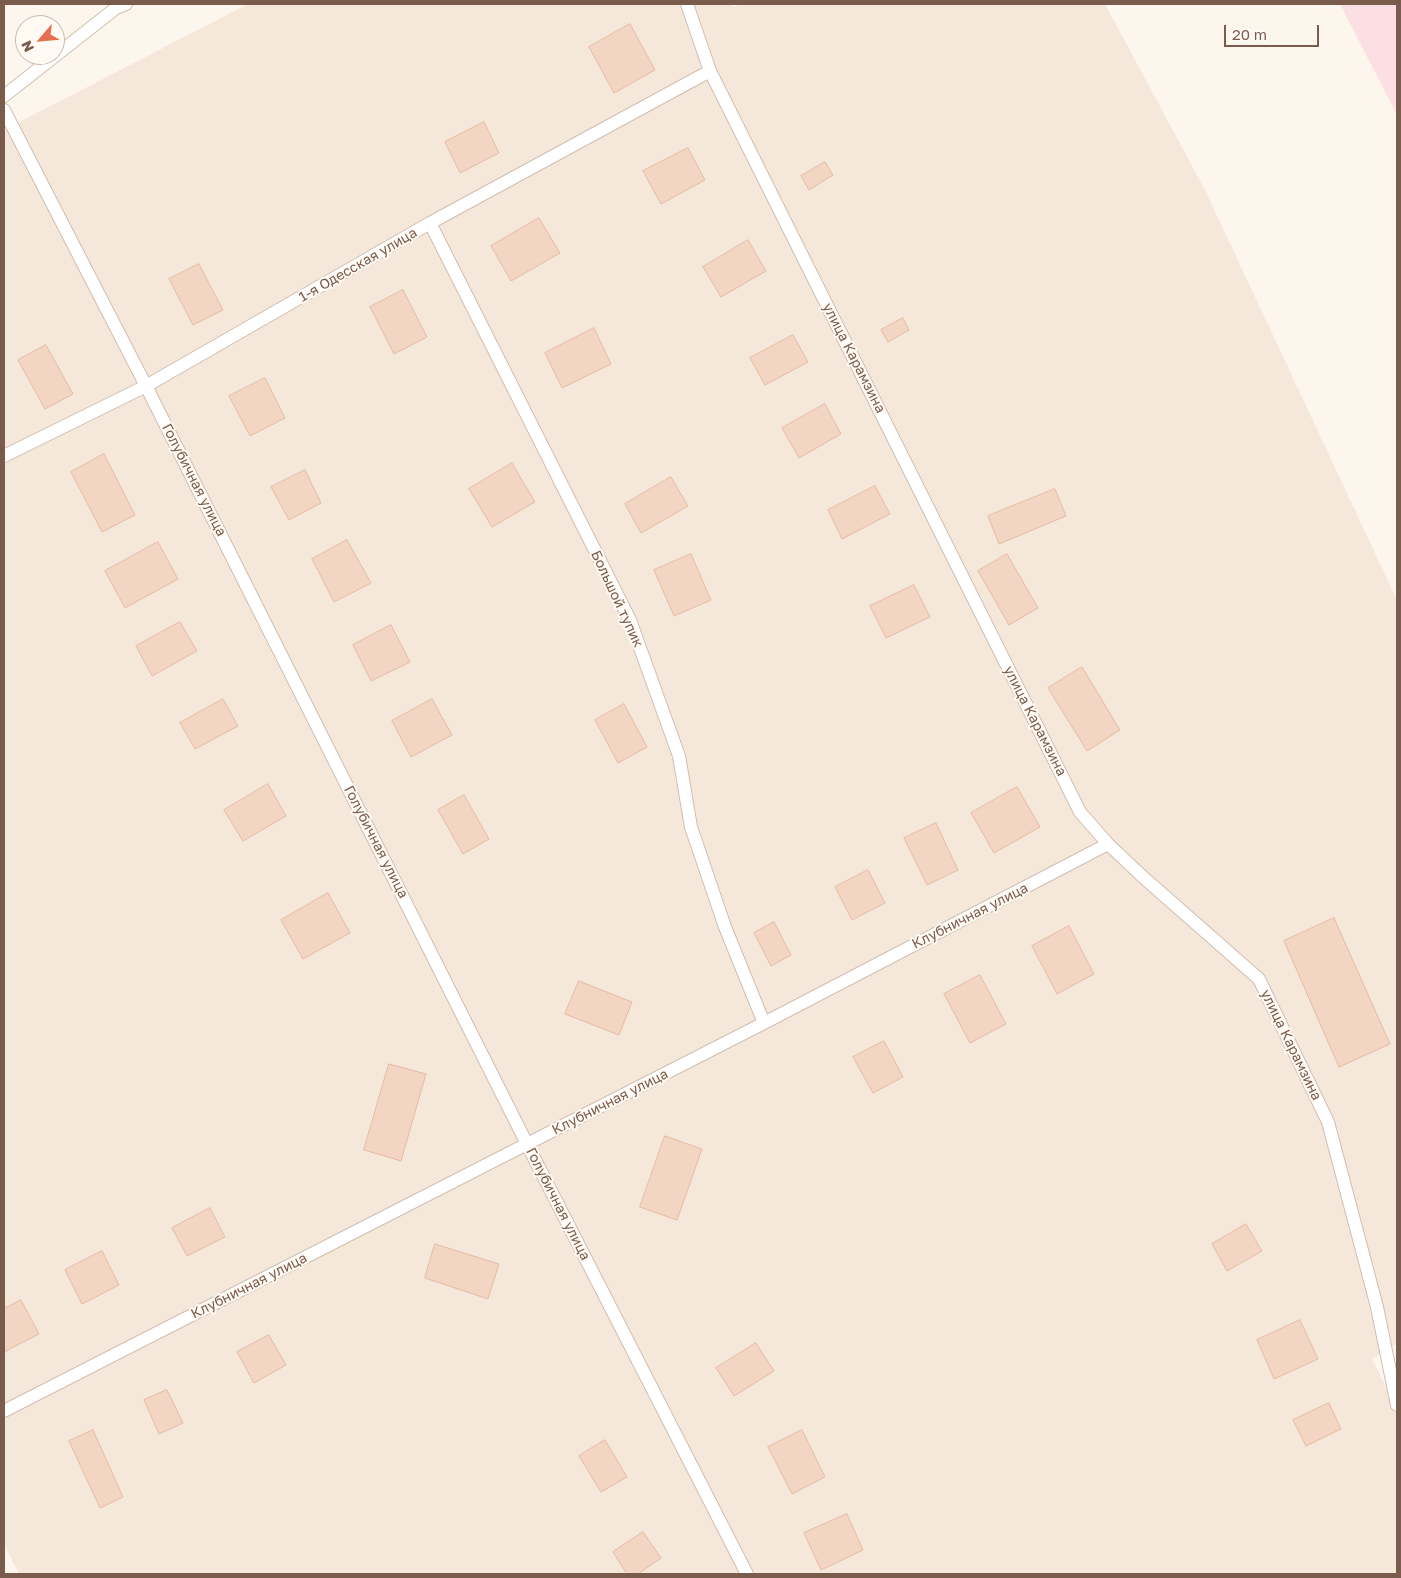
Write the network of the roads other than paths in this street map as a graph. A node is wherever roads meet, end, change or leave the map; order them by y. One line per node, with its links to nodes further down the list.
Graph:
1 (126, 4): 4 (lane)
2 (687, 4): 3 (lane, улица Карамзина)
3 (710, 71): 6 (lane, 1-я Одесская улица); 9 (lane, улица Карамзина)
4 (4, 96)
5 (4, 110): 7 (lane, Голубичная улица)
6 (430, 223): 7 (lane, 1-я Одесская улица); 10 (lane, Большой тупик)
7 (146, 386): 8 (lane, 1-я Одесская улица); 11 (lane, Голубичная улица)
8 (4, 456)
9 (1108, 844): 10 (lane, Клубничная улица); 12 (lane, улица Карамзина)
10 (764, 1023): 11 (lane, Клубничная улица)
11 (528, 1144): 13 (lane, Клубничная улица); 14 (lane, Голубичная улица)
12 (1397, 1405)
13 (4, 1411)
14 (747, 1574)

